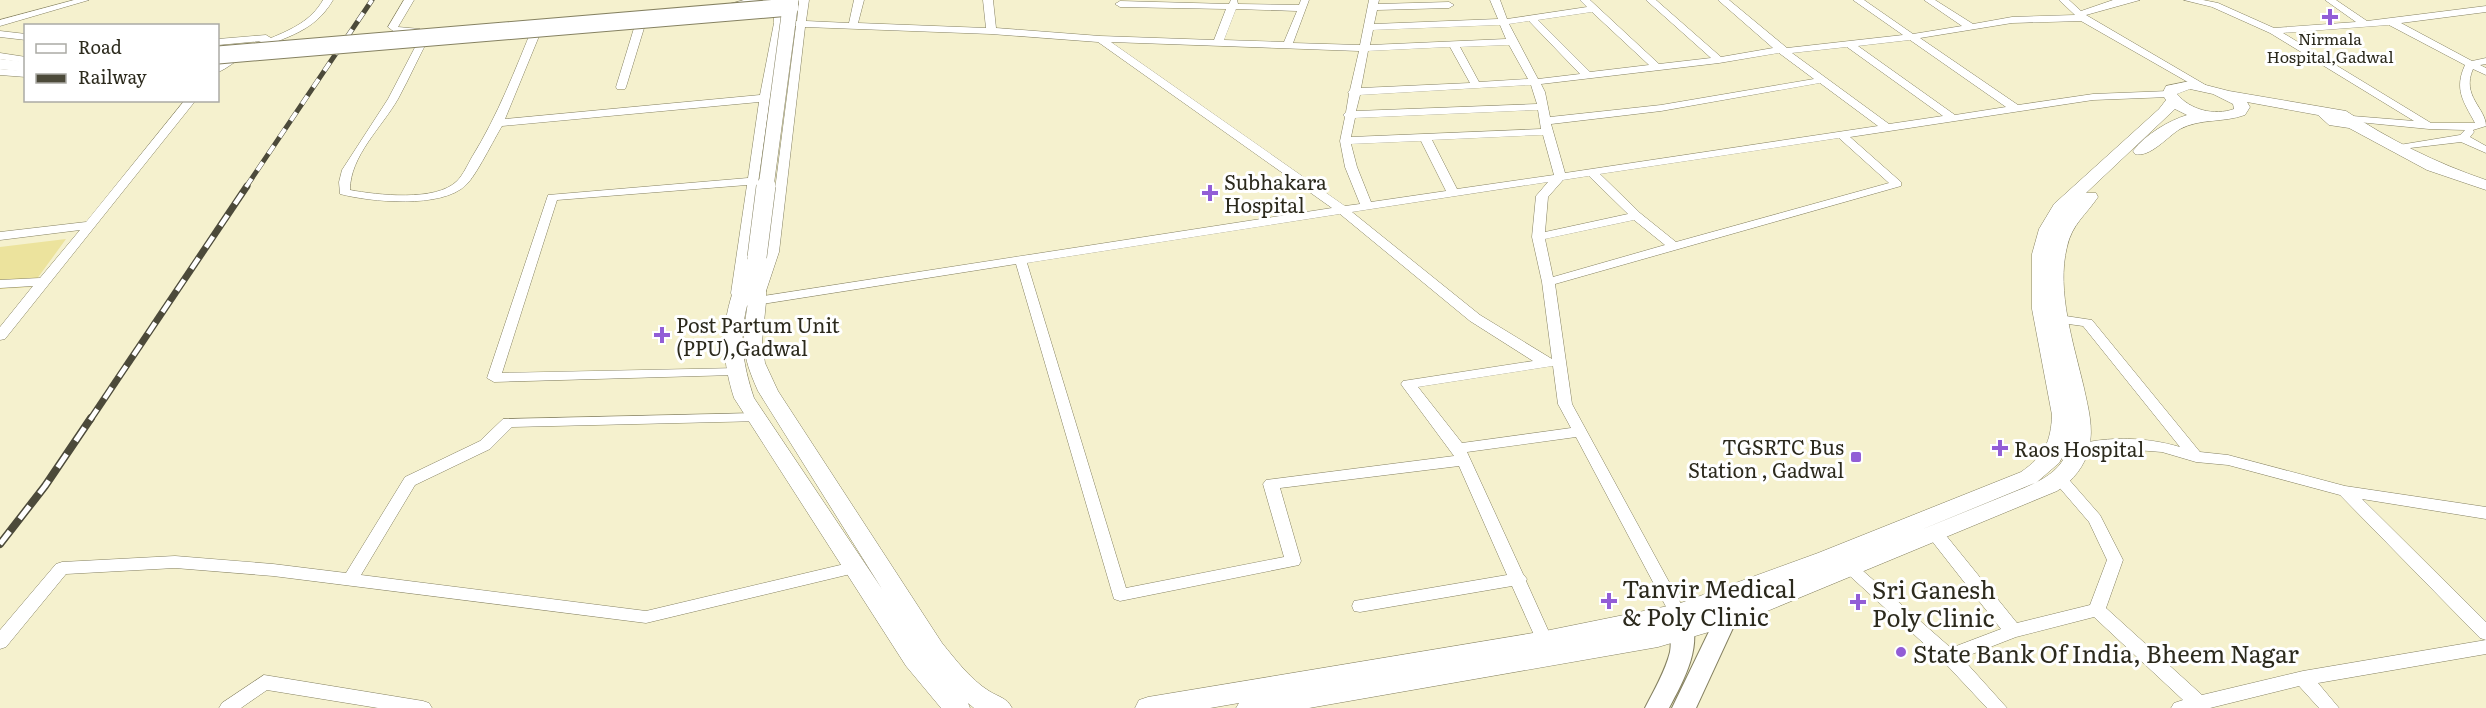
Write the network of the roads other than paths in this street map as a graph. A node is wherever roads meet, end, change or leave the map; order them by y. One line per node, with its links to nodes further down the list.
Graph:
1 (84, 0): 32 (street)
2 (328, 0): 46 (street)
3 (410, 0): 41 (street)
4 (765, 0): 27 (street)
5 (859, 0): 38 (street)
6 (988, 0): 42 (street)
7 (1495, 0): 30 (street)
8 (1585, 0): 25 (street)
9 (1651, 0): 60 (street)
10 (1724, 0): 56 (street)
11 (1858, 0): 47 (street)
12 (1929, 0): 40 (street)
13 (2064, 0): 28 (street)
14 (2134, 0): 28 (street)
15 (2189, 0): 43 (street)
16 (2330, 0): 37 (street)
17 (2472, 0): 20 (street)
18 (791, 2): 33 (street); 34 (street); 58 (main road, bridge); 116 (main road, bridge)
19 (1448, 3): 24 (street); 36 (street)
20 (2486, 3)
21 (1120, 4): 22 (street)
22 (1233, 4): 23 (street); 50 (street)
23 (1304, 4): 52 (street)
24 (1373, 4): 39 (street)
25 (1595, 9): 29 (street); 66 (street)
26 (2486, 9): 31 (street)
27 (643, 15): 35 (street); 74 (street)
28 (2082, 16): 40 (street); 62 (street)
29 (1530, 17): 30 (street); 70 (street)
30 (1504, 22): 36 (street); 51 (street)
31 (2391, 22): 37 (street); 64 (street)
32 (0, 23)
33 (779, 23): 34 (street); 79 (street)
34 (802, 23): 38 (street); 116 (street)
35 (539, 24): 41 (street); 89 (street)
36 (1459, 24): 39 (street)
37 (2365, 24): 43 (street)
38 (853, 25): 42 (street)
39 (1369, 27): 55 (street)
40 (1971, 27): 47 (street)
41 (428, 30): 89 (street)
42 (991, 31): 48 (street)
43 (2273, 31): 92 (street)
44 (0, 34): 45 (street)
45 (24, 37)
46 (277, 37): 49 (street); 58 (street)
47 (1911, 37): 53 (street); 82 (street)
48 (1100, 39): 50 (street); 106 (street)
49 (219, 42)
50 (1218, 42): 52 (street)
51 (1512, 42): 54 (street); 72 (street)
52 (1288, 44): 55 (street)
53 (1849, 44): 56 (street); 86 (street)
54 (1455, 45): 55 (street); 73 (street)
55 (1364, 48): 76 (street)
56 (1783, 50): 60 (street); 71 (street)
57 (0, 56): 59 (street)
58 (221, 59)
59 (24, 60)
60 (1719, 60): 66 (street)
61 (2486, 61): 64 (street)
62 (2163, 63): 75 (street); 77 (street)
63 (0, 64): 65 (main road)
64 (2470, 64): 68 (street); 90 (street)
65 (24, 67)
66 (1658, 68): 70 (street)
67 (0, 72): 69 (street)
68 (2486, 72)
69 (24, 74)
70 (1588, 76): 72 (street)
71 (1823, 80): 91 (street); 93 (street)
72 (1536, 82): 73 (street); 81 (street)
73 (1476, 85): 76 (street)
74 (621, 87)
75 (2204, 87): 77 (main road); 78 (main road)
76 (1353, 92): 83 (street)
77 (2174, 93): 82 (street); 84 (main road); 135 (main road)
78 (2229, 95): 85 (main road); 87 (main road)
79 (765, 98): 89 (street); 102 (street)
80 (189, 102): 108 (street)
81 (1543, 107): 83 (street); 91 (street)
82 (2015, 108): 86 (street)
83 (1348, 115): 97 (street)
84 (2208, 115): 85 (main road); 117 (main road)
85 (2233, 115): 87 (main road)
86 (1951, 117): 93 (street)
87 (2330, 117): 88 (main road)
88 (2352, 121): 92 (street); 98 (main road)
89 (498, 123)
90 (2480, 125): 92 (street); 96 (street)
91 (1546, 126): 95 (street); 101 (street)
92 (2429, 126)
93 (1886, 127): 94 (street)
94 (1840, 134): 100 (street); 111 (street)
95 (1425, 138): 97 (street); 104 (street)
96 (2463, 138): 98 (street); 99 (street)
97 (1345, 141): 105 (street)
98 (2397, 148): 103 (main road)
99 (2486, 150)
100 (1591, 172): 101 (street); 107 (street)
101 (1560, 176): 104 (street); 110 (street)
102 (753, 181): 116 (street); 120 (street)
103 (2486, 185)
104 (1453, 193): 105 (street)
105 (1367, 206): 106 (street)
106 (1343, 210): 112 (street); 119 (street)
107 (1636, 216): 110 (street); 111 (street)
108 (88, 225): 109 (street); 113 (street)
109 (0, 236)
110 (1538, 237): 114 (street)
111 (1674, 247): 114 (street)
112 (1021, 262): 116 (street); 124 (street)
113 (45, 282): 115 (street); 118 (street)
114 (1548, 282): 119 (street)
115 (0, 285)
116 (746, 303): 120 (main road); 149 (main road)
117 (2059, 319): 123 (main road); 125 (street)
118 (0, 336)
119 (1553, 363): 122 (street); 124 (street)
120 (734, 370): 121 (main road)
121 (758, 418): 130 (main road); 133 (street)
122 (1579, 432): 124 (street); 137 (street)
123 (2080, 449): 125 (street); 126 (main road)
124 (1460, 454): 132 (street)
125 (2196, 457): 127 (street)
126 (2060, 479): 129 (main road); 136 (street)
127 (2345, 491): 128 (street); 139 (street)
128 (2486, 513)
129 (1934, 532): 131 (main road); 138 (street)
130 (853, 567): 133 (street); 148 (main road)
131 (1848, 567): 135 (main road); 143 (street)
132 (1519, 579): 134 (street); 140 (street)
133 (350, 580): 141 (street)
134 (1360, 606)
135 (1725, 608): 137 (main road); 153 (street)
136 (2097, 610): 138 (street); 145 (street)
137 (1681, 621): 140 (main road); 151 (main road); 152 (street)
138 (2013, 631): 143 (street)
139 (2486, 633)
140 (1545, 641): 150 (main road)
141 (0, 642)
142 (2486, 647): 144 (street)
143 (1948, 656): 154 (street)
144 (2303, 678): 145 (street); 156 (street)
145 (2198, 703): 155 (street)
146 (228, 708): 147 (street)
147 (423, 708)
148 (957, 708)
149 (999, 708)
150 (1148, 708)
151 (1249, 708)
152 (1657, 708)
153 (1684, 708)
154 (1998, 708)
155 (2180, 708)
156 (2330, 708)

